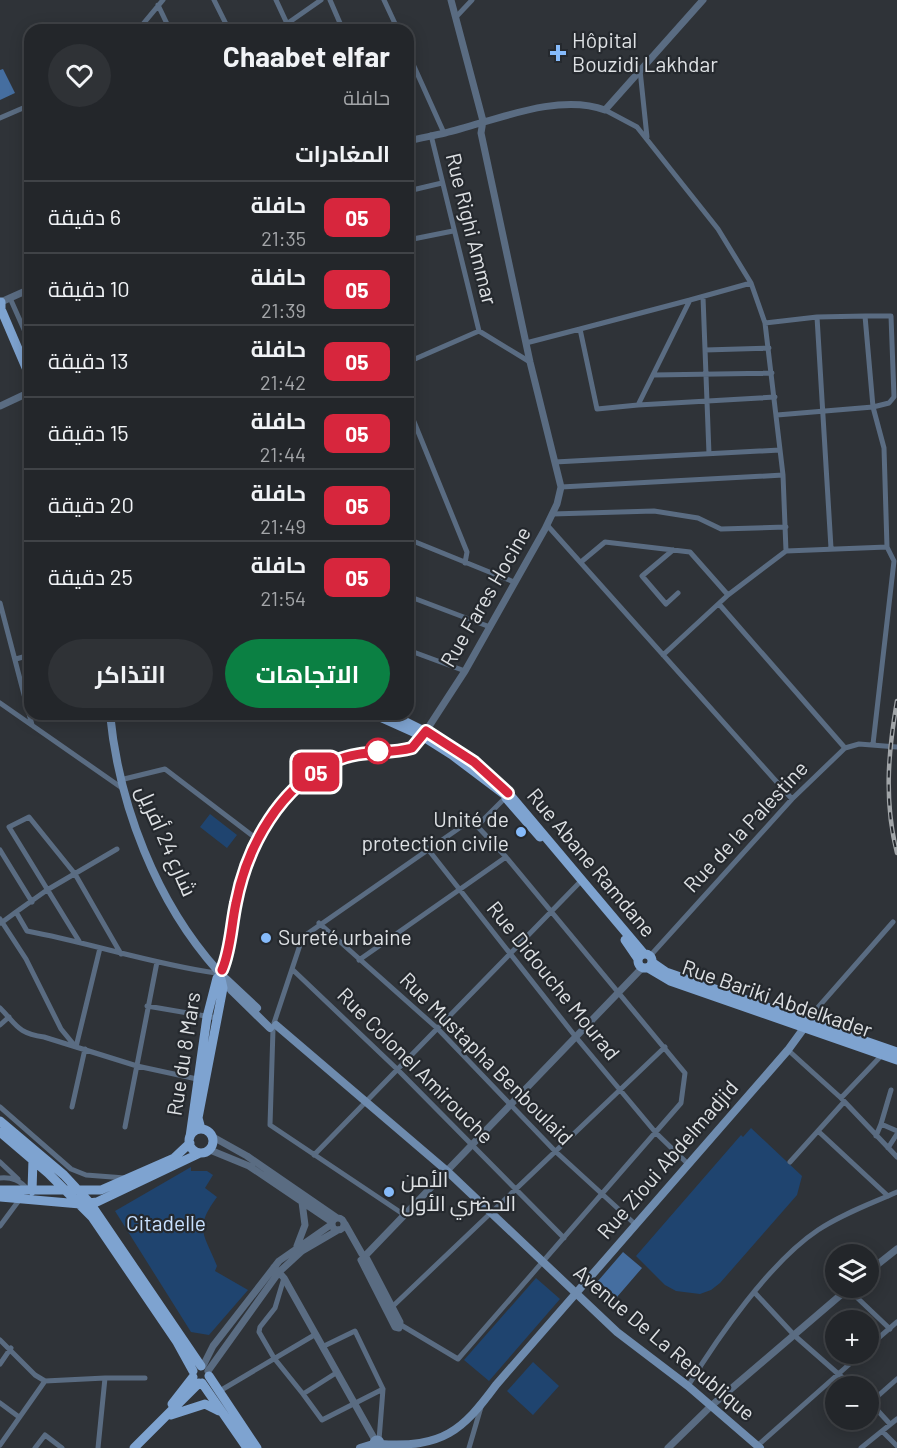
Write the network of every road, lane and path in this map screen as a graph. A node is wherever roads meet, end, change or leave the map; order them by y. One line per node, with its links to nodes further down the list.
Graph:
1 (214, 0): 14 (street)
2 (276, 0): 11 (street)
3 (321, 0): 11 (street)
4 (330, 0): 15 (street)
5 (384, 0): 16 (street)
6 (451, 0): 10 (street)
7 (472, 0): 10 (street)
8 (703, 0): 18 (street)
9 (160, 2): 12 (street); 13 (street)
10 (456, 17): 22 (street)
11 (287, 23)
12 (143, 24)
13 (168, 24)
14 (226, 24)
15 (340, 24)
16 (395, 24)
17 (414, 66): 23 (street)
18 (640, 70): 20 (street); 26 (street)
19 (24, 109): 21 (street)
20 (605, 110): 22 (street); 26 (street)
21 (0, 118)
22 (483, 121): 23 (street); 44 (street)
23 (444, 133): 24 (street)
24 (431, 135): 25 (street); 27 (street, Rue Righi Ammar)
25 (414, 139)
26 (647, 139): 31 (street)
27 (442, 183): 28 (street); 29 (street, Rue Righi Ammar)
28 (414, 190)
29 (453, 231): 30 (street); 42 (street, Rue Righi Ammar)
30 (414, 239)
31 (751, 283): 33 (street); 40 (street)
32 (24, 292): 34 (street)
33 (703, 297): 35 (street); 47 (street)
34 (4, 300): 43 (street); 45 (main road); 49 (main road)
35 (690, 300): 41 (street); 53 (street)
36 (897, 311): 38 (street)
37 (865, 316): 38 (street); 39 (street); 59 (street)
38 (891, 316): 59 (street)
39 (817, 317): 40 (street); 60 (street)
40 (765, 323): 46 (street)
41 (580, 329): 44 (street); 57 (street)
42 (479, 330): 48 (street); 50 (street)
43 (24, 334)
44 (526, 343): 50 (street)
45 (24, 348)
46 (769, 348): 47 (street); 51 (street)
47 (705, 350): 52 (street)
48 (414, 359)
49 (24, 362)
50 (530, 362): 65 (street)
51 (772, 373): 52 (street); 55 (street)
52 (706, 374): 53 (street); 56 (street)
53 (653, 375): 57 (street)
54 (24, 395): 58 (street)
55 (775, 397): 56 (street); 61 (street)
56 (708, 401): 57 (street); 64 (street)
57 (638, 405)
58 (0, 406)
59 (873, 407): 60 (street); 72 (street)
60 (822, 412): 61 (street); 73 (street)
61 (777, 415): 63 (street)
62 (415, 420): 78 (street)
63 (780, 450): 64 (street); 66 (street)
64 (709, 454): 65 (street)
65 (555, 462): 67 (street)
66 (783, 475): 67 (street); 70 (street)
67 (561, 487): 68 (street, Rue Fares Hocine)
68 (552, 514): 69 (street, Rue Fares Hocine); 70 (street)
69 (547, 525): 76 (street); 79 (street, Rue Fares Hocine)
70 (786, 527): 75 (street)
71 (414, 542): 78 (street)
72 (887, 547): 73 (street); 77 (street)
73 (831, 548): 75 (street)
74 (673, 550): 76 (street); 80 (street); 81 (street)
75 (786, 551): 81 (street)
76 (581, 562): 87 (street)
77 (896, 562): 99 (street)
78 (465, 564): 79 (street)
79 (514, 582): 85 (street, Rue Fares Hocine)
80 (678, 593)
81 (728, 595): 84 (street)
82 (414, 598): 85 (street)
83 (0, 603): 89 (street)
84 (718, 604): 87 (street); 101 (street)
85 (490, 627): 90 (street, Rue Fares Hocine)
86 (414, 652): 90 (street)
87 (663, 655): 104 (street)
88 (24, 657): 89 (street)
89 (16, 659): 91 (street)
90 (465, 671): 98 (street, Rue Fares Hocine)
91 (24, 692)
92 (0, 703): 97 (street)
93 (31, 720): 97 (street)
94 (111, 720): 102 (main road, شارع 24 أفريل)
95 (388, 720): 98 (main road)
96 (400, 720): 98 (main road)
97 (32, 726): 102 (street)
98 (424, 734): 103 (main road, Rue Abane Ramdane); 106 (main road, Rue Fares Hocine)
99 (876, 745): 100 (street); 101 (street)
100 (897, 747)
101 (845, 748): 104 (street, Rue de la Palestine)
102 (121, 784): 106 (street); 129 (main road, شارع 24 أفريل)
103 (507, 796): 105 (street); 112 (main road, Rue Abane Ramdane); 126 (main road, Rue Abane Ramdane)
104 (792, 799): 126 (street, Rue de la Palestine)
105 (477, 826): 107 (street); 110 (street)
106 (258, 840): 129 (main road, Rue Fares Hocine)
107 (427, 848): 114 (street, Rue Didouche Mourad); 120 (street)
108 (117, 849): 111 (street)
109 (0, 850): 115 (street)
110 (506, 857): 114 (street); 116 (street)
111 (75, 874): 113 (street); 113 (street); 124 (street)
112 (580, 882): 116 (street); 126 (main road, Rue Abane Ramdane)
113 (47, 890): 115 (street); 121 (street)
114 (460, 891): 123 (street, Rue Didouche Mourad); 125 (street)
115 (32, 902): 117 (street)
116 (549, 911): 123 (street); 130 (street)
117 (16, 912): 118 (street); 121 (street)
118 (1, 921): 140 (street)
119 (893, 922): 135 (street)
120 (319, 923): 125 (street, Rue Mustapha Benboulaid); 128 (street)
121 (79, 941): 122 (street)
122 (100, 948): 124 (street); 140 (street)
123 (509, 953): 138 (street); 139 (street, Rue Didouche Mourad)
124 (121, 954): 127 (street)
125 (358, 960): 138 (street, Rue Mustapha Benboulaid)
126 (646, 961): 130 (street); 135 (main road, Rue Bariki Abdelkader)
127 (157, 962): 129 (street); 131 (street)
128 (293, 970): 137 (street); 148 (street, Rue Colonel Amirouche)
129 (220, 975): 134 (main road, Rue du 8 Mars); 137 (main road, شارع 24 أفريل)
130 (619, 992): 139 (street); 141 (street)
131 (147, 1006): 134 (street); 147 (street)
132 (0, 1008): 133 (street)
133 (9, 1017): 136 (street); 140 (street)
134 (212, 1017): 149 (main road, Rue du 8 Mars); 160 (main road, Rue du 8 Mars)
135 (805, 1024): 143 (main road, Rue Zioui Abdelmadjid); 144 (main road, Rue Bariki Abdelkader); 145 (main road, Rue Bariki Abdelkader)
136 (0, 1025)
137 (273, 1026): 152 (main road, Avenue De La Republique); 173 (street)
138 (438, 1029): 148 (street); 154 (street, Rue Mustapha Benboulaid)
139 (575, 1036): 150 (street, Rue Didouche Mourad); 154 (street)
140 (76, 1047): 142 (street)
141 (665, 1047): 150 (street); 163 (street)
142 (86, 1049): 147 (street); 156 (street)
143 (788, 1050): 153 (street); 178 (main road, Rue Zioui Abdelmadjid)
144 (897, 1052)
145 (882, 1055): 146 (main road, Rue Bariki Abdelkader); 153 (street)
146 (897, 1060)
147 (137, 1066): 149 (street); 159 (street)
148 (398, 1070): 152 (street); 168 (street, Rue Colonel Amirouche)
149 (197, 1079): 167 (main road, Rue du 8 Mars)
150 (620, 1089): 163 (street, Rue Didouche Mourad); 171 (street)
151 (891, 1090): 158 (street)
152 (366, 1100): 173 (street); 179 (main road, Avenue De La Republique)
153 (843, 1100): 161 (street); 165 (street)
154 (512, 1105): 168 (street); 171 (street, Rue Mustapha Benboulaid)
155 (0, 1107): 181 (street)
156 (72, 1107)
157 (0, 1121): 187 (main road)
158 (881, 1124): 164 (street); 165 (street)
159 (125, 1127)
160 (201, 1129): 166 (main road); 167 (main road)
161 (818, 1131): 177 (street); 190 (street)
162 (0, 1132): 175 (main road)
163 (656, 1133): 178 (street, Rue Didouche Mourad); 189 (street)
164 (897, 1133): 169 (street)
165 (876, 1136): 169 (street)
166 (213, 1137): 170 (main road); 197 (street)
167 (190, 1140): 172 (main road); 181 (main road)
168 (471, 1145): 179 (street); 183 (street, Rue Colonel Amirouche)
169 (888, 1148): 174 (street)
170 (210, 1149): 172 (main road); 193 (street)
171 (555, 1150): 183 (street); 189 (street, Rue Mustapha Benboulaid)
172 (200, 1153): 194 (main road)
173 (314, 1155): 196 (street)
174 (897, 1157)
175 (33, 1160): 185 (main road); 186 (main road)
176 (0, 1162): 182 (street)
177 (790, 1162)
178 (688, 1164): 198 (main road, Rue Zioui Abdelmadjid)
179 (447, 1171): 195 (main road, Avenue De La Republique); 196 (street)
180 (0, 1178): 182 (street)
181 (130, 1179): 187 (main road)
182 (22, 1182): 185 (street)
183 (514, 1189): 195 (street); 201 (street, Rue Colonel Amirouche)
184 (0, 1190): 185 (main road)
185 (30, 1191): 186 (main road)
186 (68, 1191): 187 (main road); 194 (main road)
187 (79, 1192): 194 (main road)
188 (897, 1192): 190 (street)
189 (601, 1195): 198 (street, Rue Mustapha Benboulaid); 201 (street)
190 (888, 1196): 209 (street)
191 (0, 1197): 192 (main road)
192 (20, 1199): 194 (main road); 199 (street)
193 (302, 1202): 197 (street); 202 (street)
194 (85, 1203): 227 (main road)
195 (491, 1212): 205 (main road, Avenue De La Republique); 213 (street)
196 (403, 1214): 204 (street)
197 (334, 1221): 200 (street); 200 (street); 202 (street)
198 (636, 1225): 210 (main road, Rue Zioui Abdelmadjid)
199 (0, 1226)
200 (341, 1228): 204 (street); 207 (street)
201 (564, 1238): 205 (street)
202 (297, 1246): 207 (street)
203 (896, 1250): 206 (street)
204 (363, 1257): 213 (street)
205 (543, 1262): 210 (main road, Avenue De La Republique); 215 (street)
206 (879, 1263)
207 (276, 1269): 208 (street); 227 (street)
208 (284, 1278): 217 (street); 223 (street)
209 (755, 1293): 218 (street); 234 (street)
210 (576, 1294): 234 (main road, Avenue De La Republique); 240 (main road, Rue Zioui Abdelmadjid)
211 (838, 1298): 218 (street)
212 (859, 1298): 216 (street)
213 (388, 1309): 215 (street)
214 (897, 1323): 216 (street)
215 (401, 1325)
216 (890, 1329): 219 (street)
217 (316, 1334): 221 (street); 223 (street)
218 (795, 1336): 228 (street); 242 (street)
219 (879, 1338)
220 (0, 1340): 222 (street)
221 (322, 1347): 226 (street); 235 (street)
222 (11, 1348): 224 (street); 233 (street)
223 (274, 1358): 236 (street); 237 (street)
224 (0, 1364)
225 (849, 1364): 228 (street)
226 (336, 1373): 237 (street); 241 (street)
227 (201, 1374): 236 (main road); 245 (main road); 246 (main road)
228 (838, 1374): 229 (street); 255 (street)
229 (840, 1376)
230 (105, 1378): 231 (street); 233 (street); 258 (street)
231 (145, 1378)
232 (897, 1379): 238 (street)
233 (45, 1381): 244 (street)
234 (688, 1386): 242 (main road, Avenue De La Republique)
235 (383, 1389): 241 (street); 250 (street)
236 (218, 1392): 261 (main road)
237 (303, 1394): 241 (street)
238 (879, 1394)
239 (0, 1403): 244 (street)
240 (482, 1403): 254 (main road, Rue Zioui Abdelmadjid); 263 (street)
241 (354, 1404): 250 (street)
242 (711, 1406): 252 (street); 255 (main road, Avenue De La Republique)
243 (879, 1412): 248 (street)
244 (19, 1417): 251 (street)
245 (166, 1417): 246 (main road); 259 (main road)
246 (226, 1418): 260 (main road)
247 (897, 1419): 248 (street)
248 (890, 1424): 249 (street)
249 (882, 1431): 253 (street); 264 (street)
250 (377, 1442): 254 (main road, Rue Zioui Abdelmadjid); 262 (main road)
251 (0, 1445)
252 (673, 1446)
253 (897, 1446)
254 (400, 1447)
255 (758, 1447)
256 (35, 1448): 257 (street)
257 (62, 1448)
258 (98, 1448)
259 (134, 1448)
260 (247, 1448)
261 (257, 1448)
262 (360, 1448)
263 (469, 1448)
264 (861, 1448)

